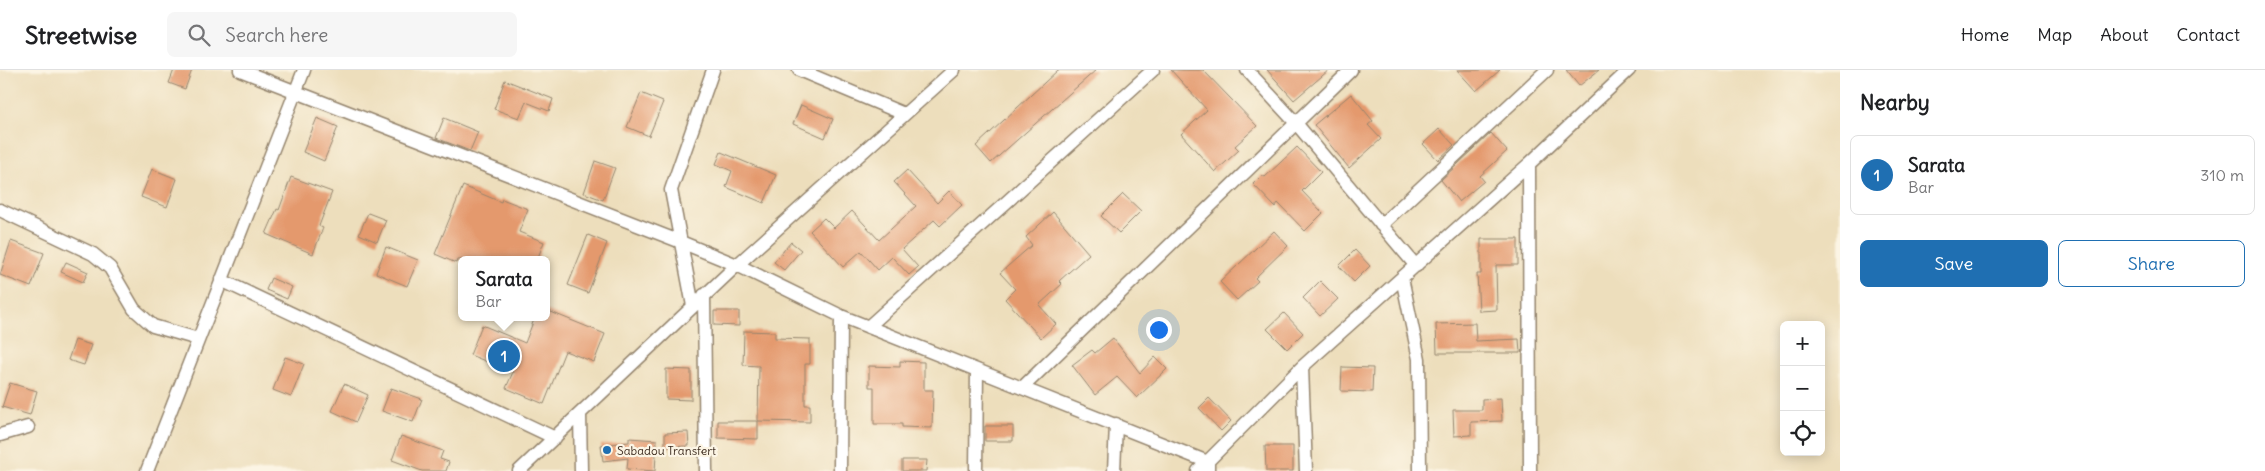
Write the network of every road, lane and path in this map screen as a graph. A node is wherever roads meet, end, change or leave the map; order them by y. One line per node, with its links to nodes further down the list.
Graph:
1 (240, 70): 11 (street)
2 (304, 70): 11 (street)
3 (714, 70): 17 (street)
4 (799, 70): 12 (street)
5 (954, 70): 12 (street)
6 (1153, 70): 25 (street)
7 (1247, 70): 13 (street)
8 (1351, 70): 13 (street)
9 (1547, 70): 16 (street)
10 (1629, 70): 14 (street)
11 (295, 91): 17 (street); 21 (street)
12 (904, 114): 18 (street)
13 (1295, 122): 16 (street); 29 (street)
14 (1529, 164): 19 (street); 46 (street)
15 (0, 210): 26 (street)
16 (1381, 225): 19 (street)
17 (681, 242): 18 (street); 23 (street)
18 (737, 264): 22 (street); 24 (street)
19 (1416, 266): 20 (street)
20 (1402, 278): 27 (street); 45 (street)
21 (221, 280): 26 (street); 34 (street)
22 (704, 295): 23 (street); 39 (street)
23 (693, 306): 30 (street)
24 (841, 316): 25 (street); 40 (street)
25 (868, 327): 28 (street)
26 (198, 339): 36 (street)
27 (1302, 366): 35 (street); 44 (street)
28 (977, 370): 29 (street); 41 (street)
29 (1024, 387): 31 (street)
30 (580, 414): 34 (street); 38 (street)
31 (1116, 424): 35 (street); 42 (street)
32 (28, 427): 33 (street)
33 (0, 434)
34 (555, 438): 37 (street)
35 (1208, 466): 43 (street)
36 (147, 471)
37 (519, 471)
38 (581, 471)
39 (706, 471)
40 (840, 471)
41 (976, 471)
42 (1114, 471)
43 (1198, 471)
44 (1306, 471)
45 (1420, 471)
46 (1530, 471)

